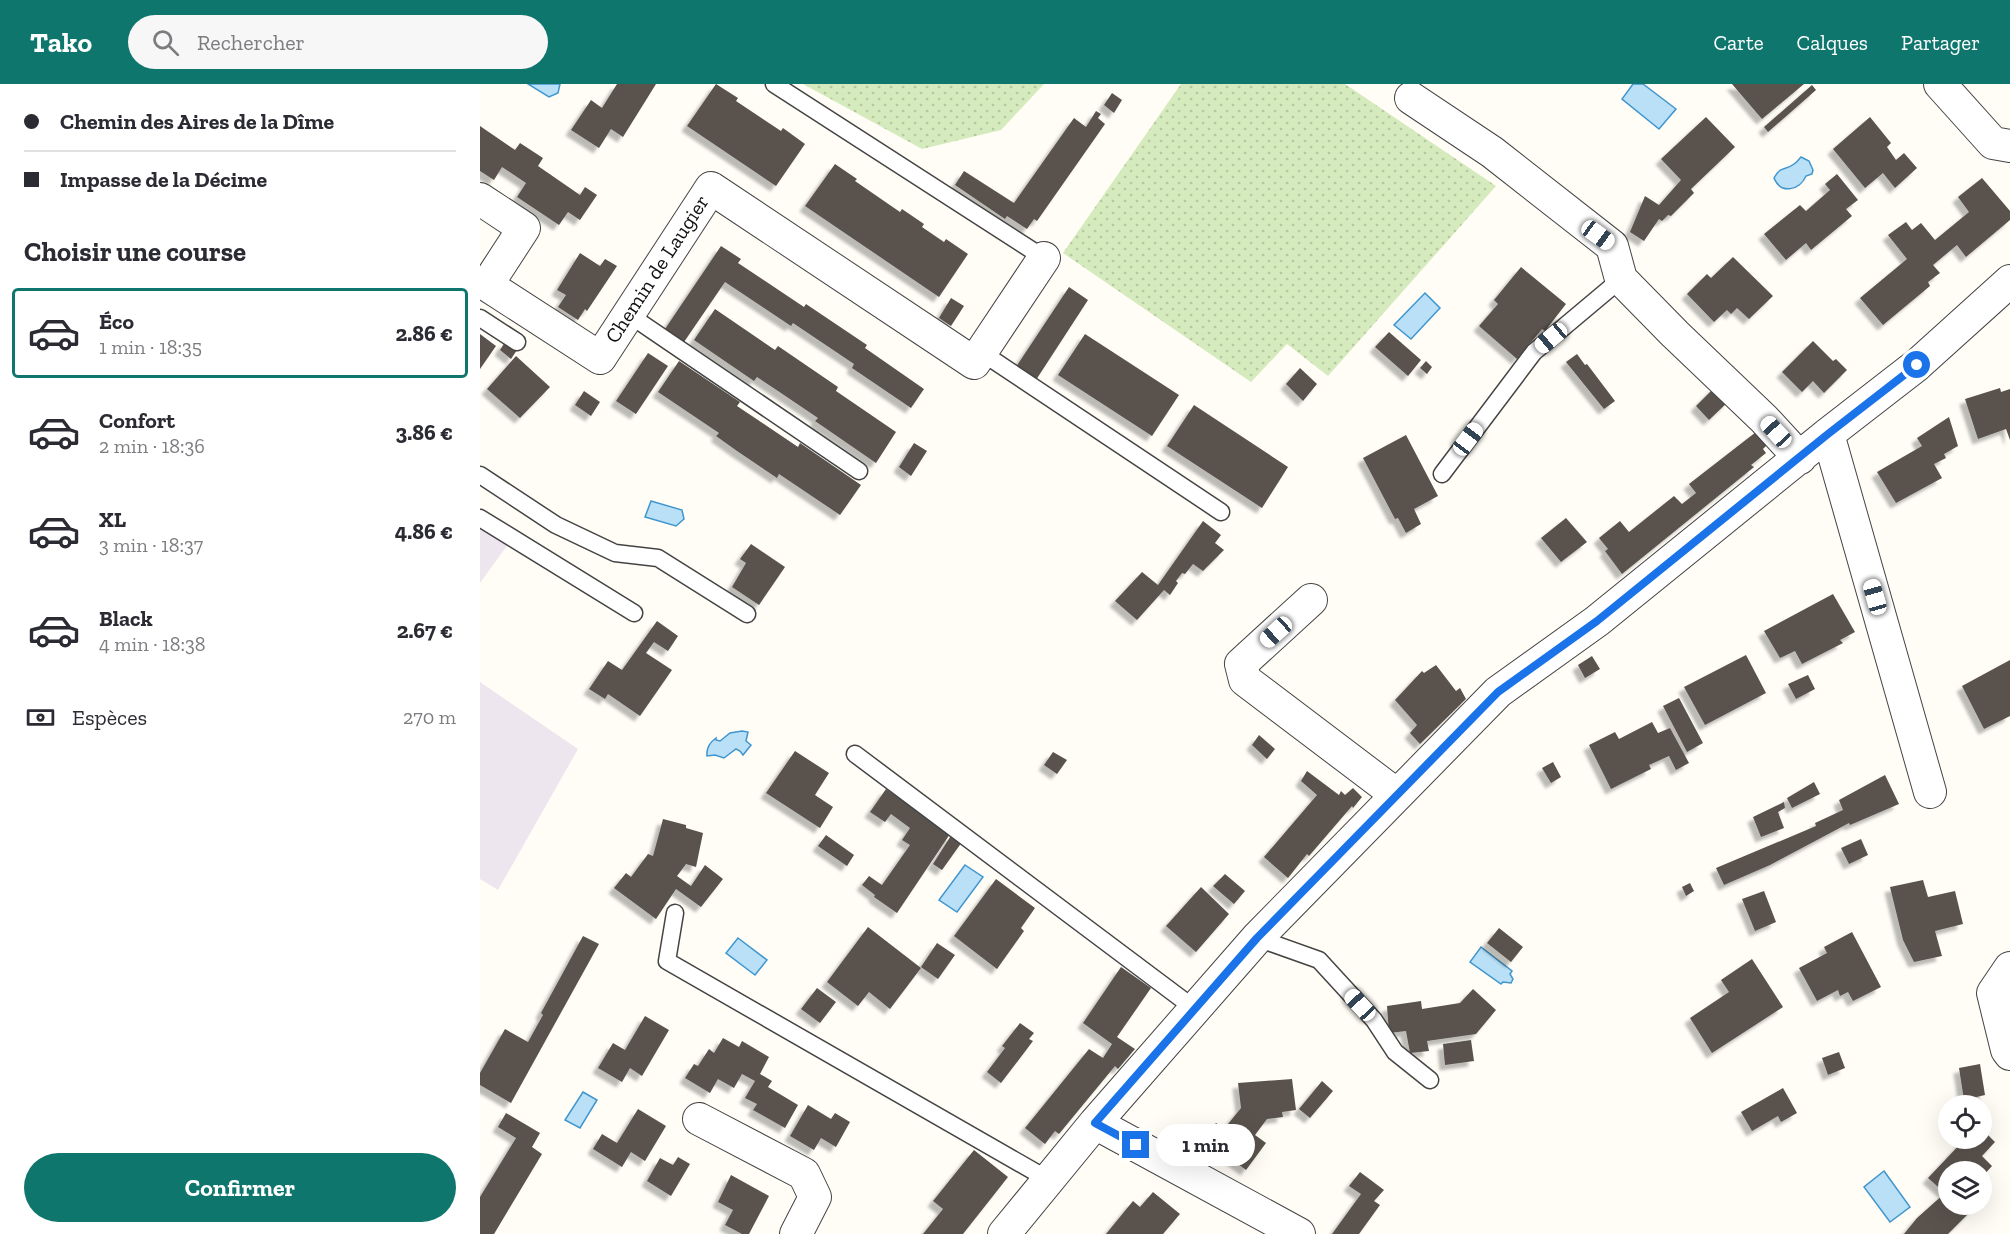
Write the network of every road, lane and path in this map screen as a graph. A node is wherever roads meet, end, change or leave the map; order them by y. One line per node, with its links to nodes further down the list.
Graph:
1 (774, 84): 6 (lane)
2 (1940, 84): 4 (street)
3 (1411, 98): 7 (street)
4 (2010, 146)
5 (480, 199): 9 (street, Chemin de Laugier)
6 (1044, 258): 12 (street)
7 (1621, 279): 14 (street); 16 (lane)
8 (2010, 280): 13 (street)
9 (628, 314): 12 (street, Chemin de Laugier); 15 (lane)
10 (480, 318): 11 (lane)
11 (517, 342)
12 (981, 352): 18 (lane)
13 (1828, 434): 14 (street); 24 (street)
14 (1800, 458): 25 (street)
15 (859, 471)
16 (1442, 474)
17 (480, 475): 22 (lane)
18 (1221, 512)
19 (480, 518): 21 (lane)
20 (1311, 600): 25 (street)
21 (634, 614)
22 (747, 614)
23 (855, 754): 29 (lane)
24 (1930, 792)
25 (1397, 795): 27 (street)
26 (675, 914): 34 (lane)
27 (1257, 938): 29 (street); 31 (lane)
28 (2010, 968): 30 (street)
29 (1195, 1009): 33 (street)
30 (2010, 1054)
31 (1430, 1080)
32 (699, 1119): 36 (street)
33 (1095, 1123): 34 (street); 37 (street)
34 (1049, 1179): 35 (street)
35 (1012, 1232)
36 (796, 1234)
37 (1299, 1234)

